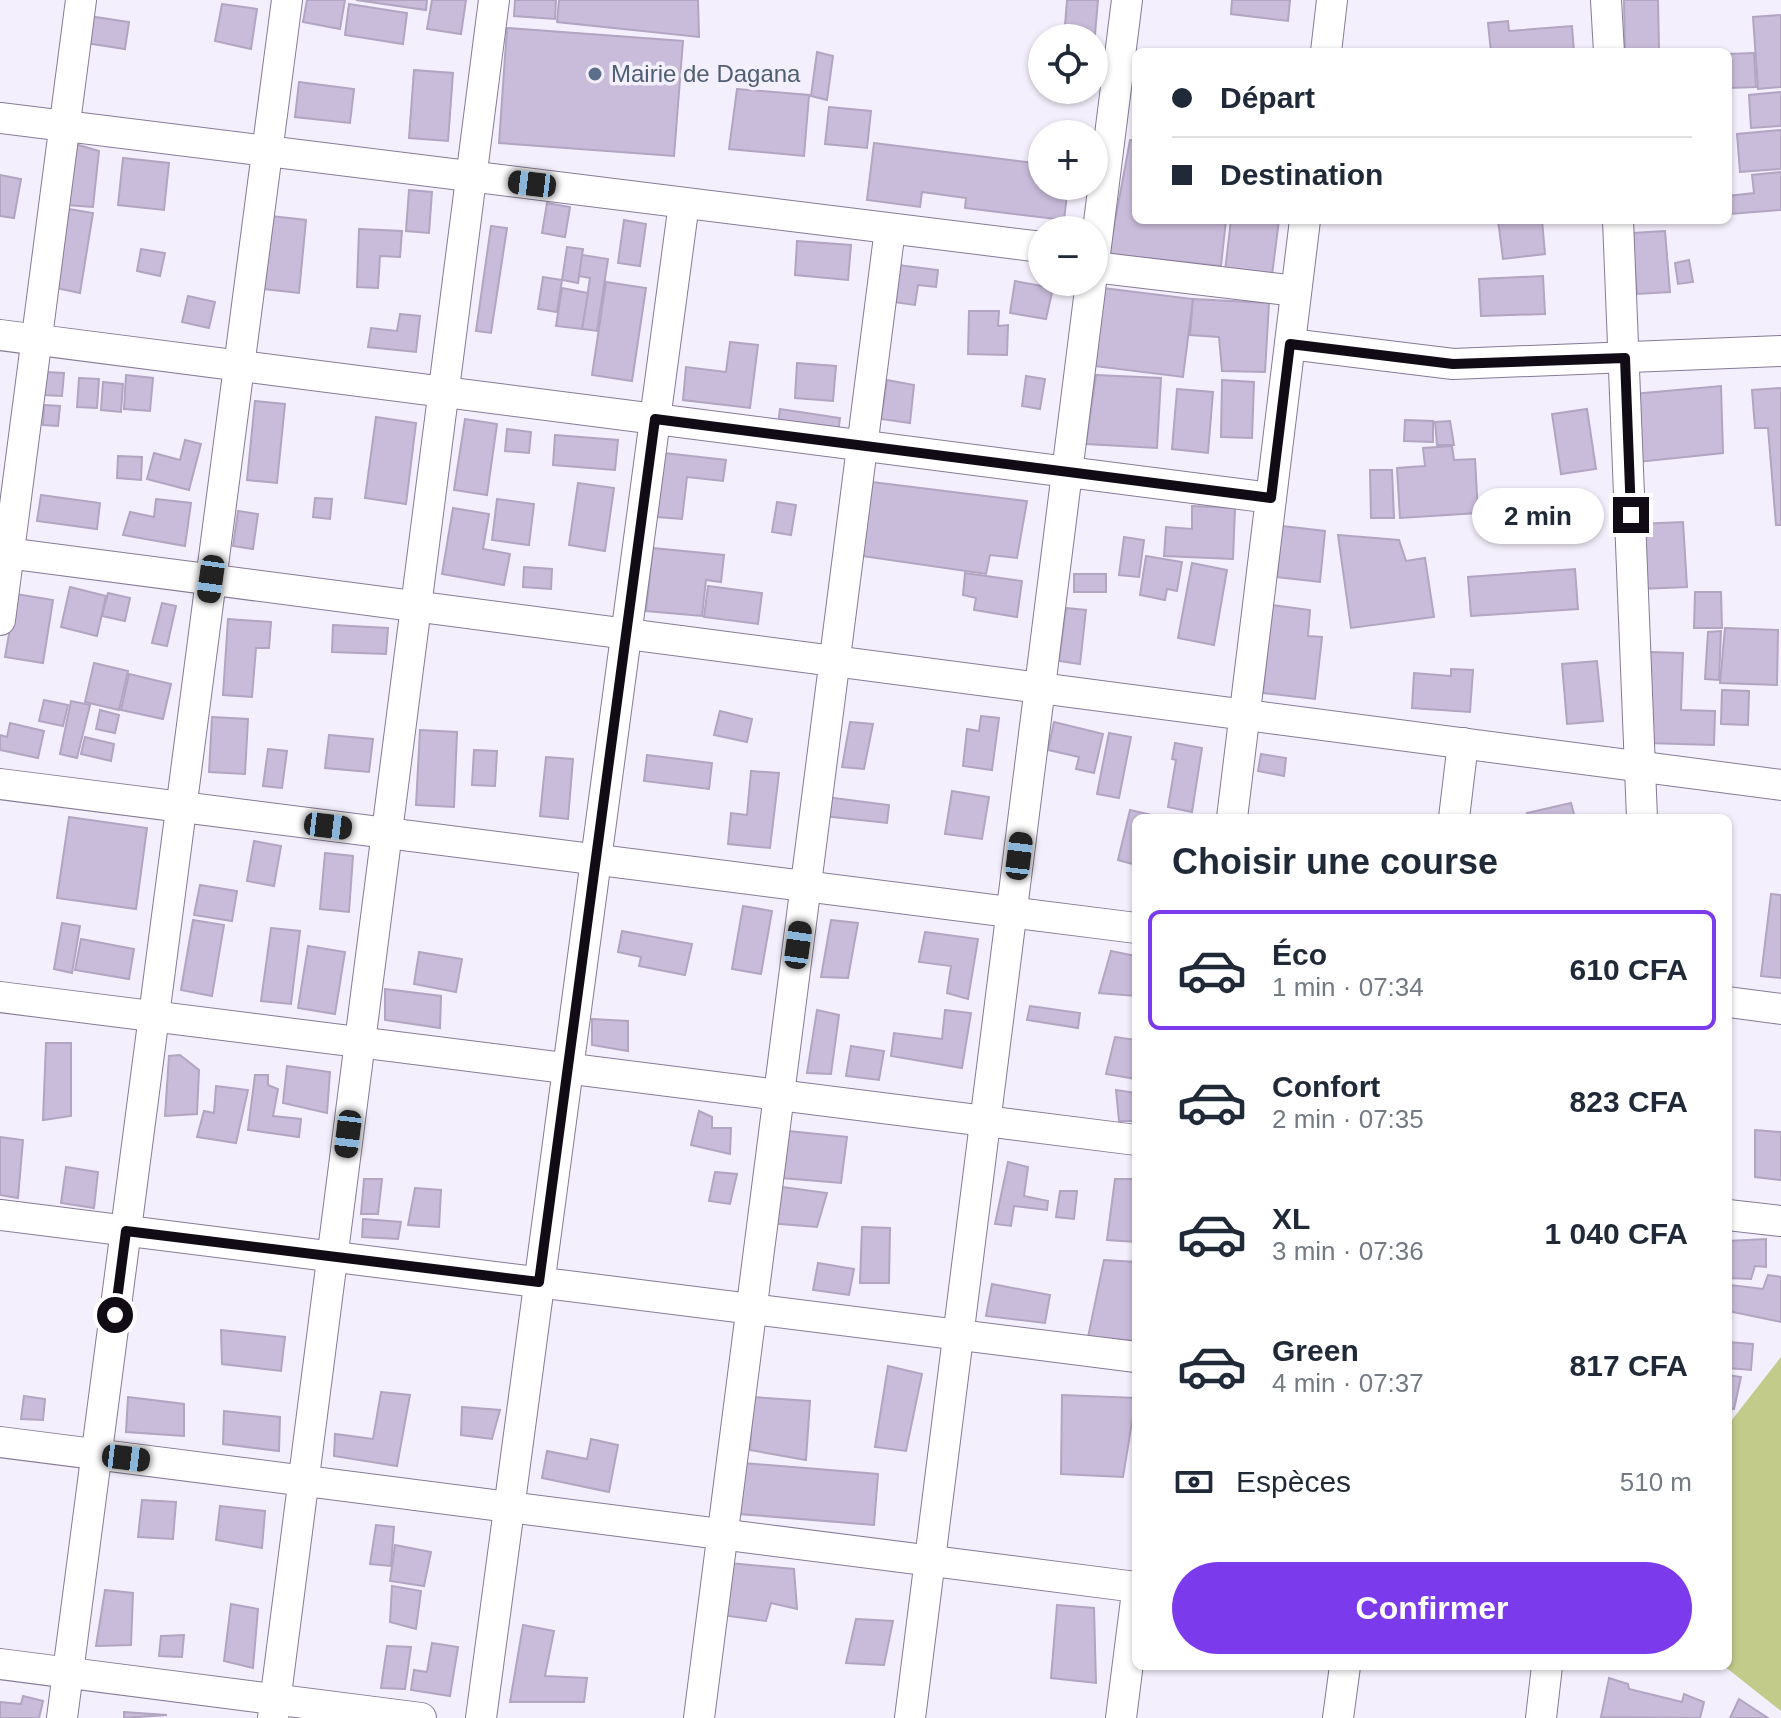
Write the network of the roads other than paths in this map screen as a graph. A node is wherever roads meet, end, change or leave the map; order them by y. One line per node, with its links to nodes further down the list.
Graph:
1 (81, 0): 10 (street)
2 (287, 0): 11 (street)
3 (494, 0): 12 (street)
4 (1127, 0): 14 (street)
5 (1332, 0): 7 (street)
6 (1606, 0): 8 (street)
7 (1326, 48)
8 (1609, 48)
9 (0, 118): 10 (street)
10 (65, 126): 11 (street); 23 (street)
11 (267, 151): 12 (street); 27 (street)
12 (471, 176): 13 (street); 28 (street)
13 (684, 203): 17 (street); 29 (street)
14 (1100, 216)
15 (1304, 224): 20 (street)
16 (1618, 224): 26 (street)
17 (890, 229): 18 (street); 30 (street)
18 (1028, 245)
19 (1108, 266): 20 (street)
20 (1296, 291): 24 (street)
21 (1090, 296): 31 (street)
22 (0, 335): 23 (street)
23 (36, 340): 27 (street); 33 (street)
24 (1290, 344): 26 (street); 32 (street)
25 (1781, 351): 26 (street)
26 (1625, 358): 42 (street)
27 (239, 366): 28 (street); 34 (street)
28 (444, 392): 29 (street); 35 (street)
29 (655, 419): 30 (street); 37 (street)
30 (862, 446): 31 (street); 38 (street)
31 (1068, 472): 32 (street); 39 (street)
32 (1271, 498): 40 (street)
33 (4, 553): 34 (street); 36 (street)
34 (211, 579): 35 (street); 45 (street)
35 (416, 606): 37 (street); 49 (street)
36 (0, 620)
37 (626, 634): 38 (street); 50 (street)
38 (835, 661): 39 (street); 51 (street)
39 (1040, 688): 40 (street); 52 (street)
40 (1245, 715): 41 (street); 46 (street)
41 (1463, 743): 42 (street); 47 (street)
42 (1640, 767): 44 (street); 48 (street)
43 (0, 784): 45 (street)
44 (1781, 785)
45 (181, 807): 49 (street); 57 (street)
46 (1233, 814)
47 (1454, 814)
48 (1642, 814)
49 (387, 833): 50 (street); 58 (street)
50 (596, 859): 51 (street); 59 (street)
51 (806, 886): 52 (street); 60 (street)
52 (1012, 912): 53 (street); 61 (street)
53 (1132, 927)
54 (0, 997): 57 (street)
55 (1732, 1003): 56 (street)
56 (1781, 1009)
57 (154, 1016): 58 (street); 66 (street)
58 (360, 1043): 59 (street); 67 (street)
59 (568, 1069): 60 (street); 68 (street)
60 (778, 1095): 61 (street); 69 (street)
61 (986, 1121): 62 (street); 70 (street)
62 (1132, 1139)
63 (0, 1215): 66 (street)
64 (1732, 1215): 65 (street)
65 (1781, 1221)
66 (126, 1231): 67 (street); 73 (street)
67 (332, 1257): 68 (street); 74 (street)
68 (539, 1282): 69 (street); 75 (street)
69 (751, 1309): 70 (street); 76 (street)
70 (958, 1335): 71 (street); 77 (street)
71 (1132, 1357)
72 (0, 1442): 73 (street)
73 (96, 1454): 74 (street); 83 (street)
74 (304, 1481): 75 (street); 84 (street)
75 (509, 1507): 76 (street); 87 (street)
76 (722, 1534): 77 (street); 88 (street)
77 (930, 1561): 78 (street); 89 (street)
78 (1132, 1586)
79 (1132, 1631): 90 (street)
80 (0, 1664): 83 (street)
81 (1344, 1670): 91 (street)
82 (1547, 1670): 92 (street)
83 (68, 1672): 84 (street); 85 (street)
84 (274, 1709): 86 (street)
85 (62, 1718)
86 (421, 1718)
87 (481, 1718)
88 (699, 1718)
89 (910, 1718)
90 (1121, 1718)
91 (1338, 1718)
92 (1541, 1718)

